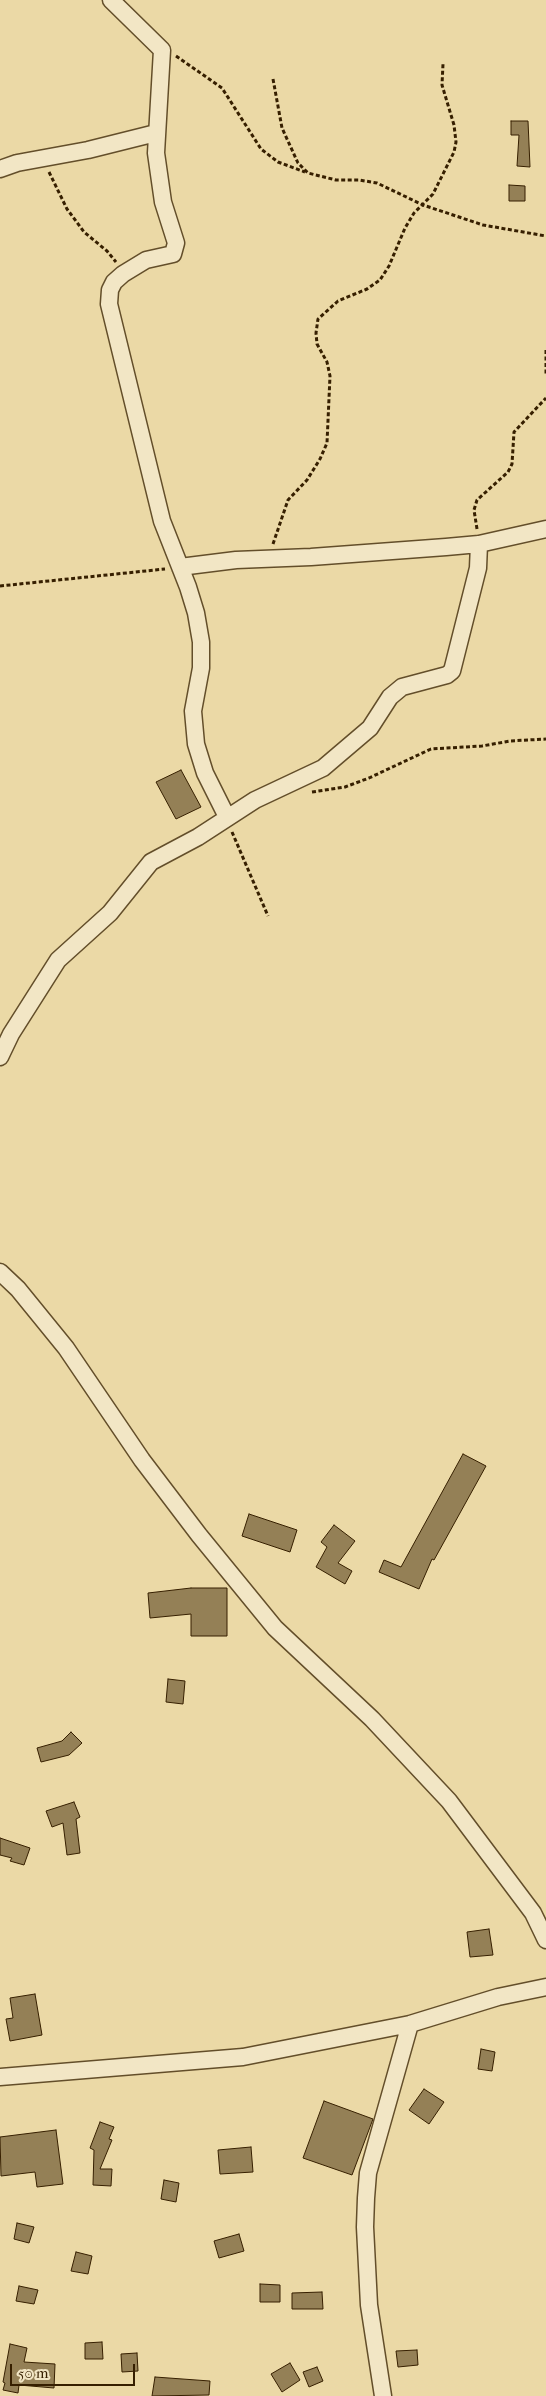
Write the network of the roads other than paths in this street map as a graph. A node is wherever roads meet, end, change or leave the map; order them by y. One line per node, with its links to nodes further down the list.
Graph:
1 (111, 0): 2 (street)
2 (156, 133): 3 (street); 6 (street)
3 (0, 169)
4 (546, 529): 5 (street)
5 (479, 544): 6 (street); 7 (street)
6 (180, 567): 7 (street)
7 (227, 817): 8 (street)
8 (0, 1057)
9 (0, 1272): 10 (street)
10 (546, 1940)
11 (546, 1987): 12 (street)
12 (410, 2024): 13 (street); 14 (street)
13 (0, 2077)
14 (383, 2396)

